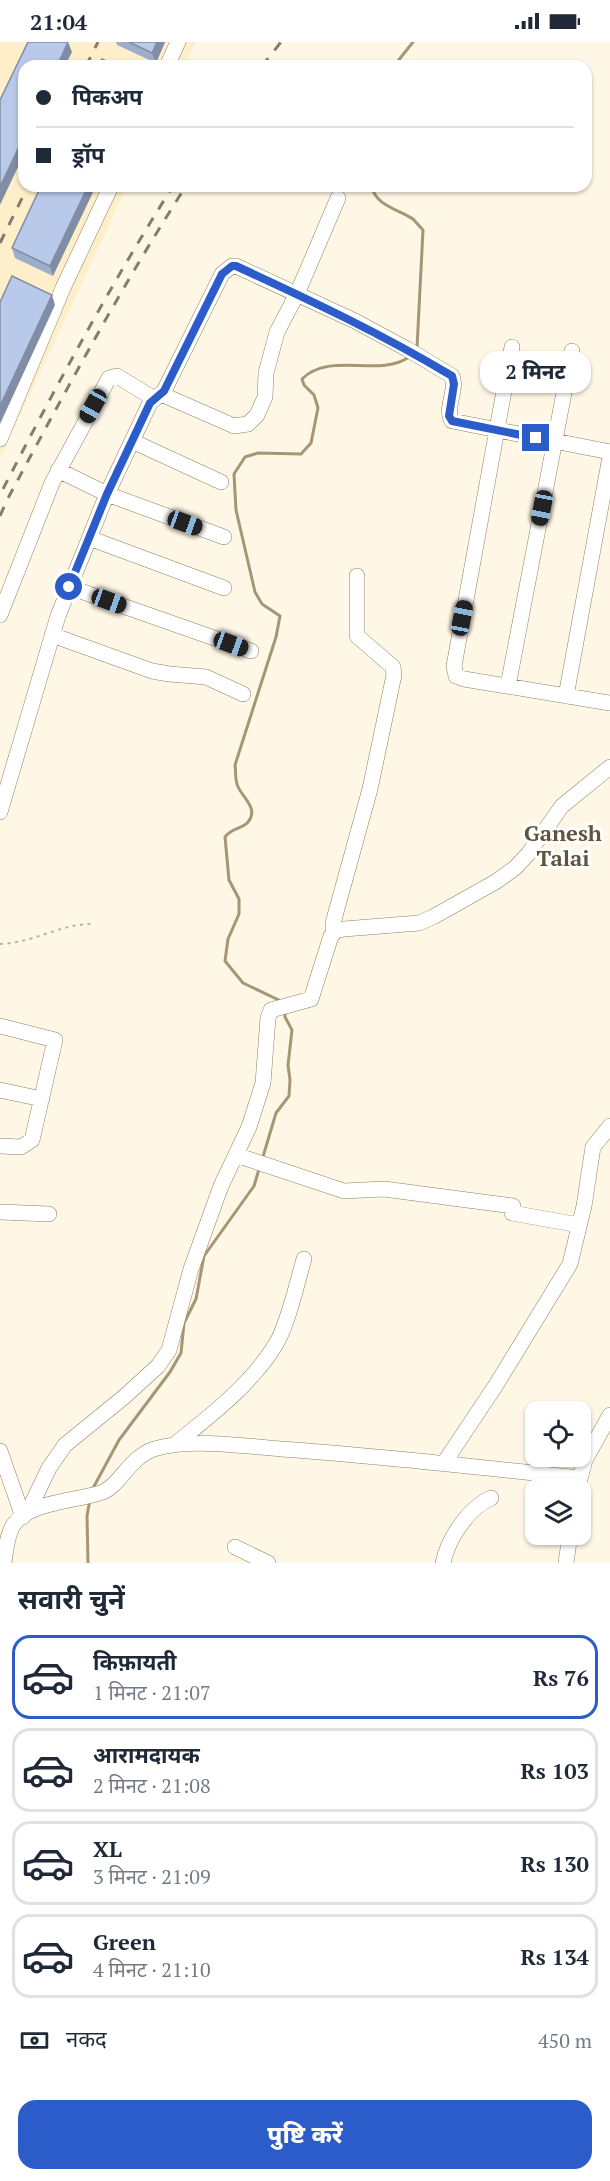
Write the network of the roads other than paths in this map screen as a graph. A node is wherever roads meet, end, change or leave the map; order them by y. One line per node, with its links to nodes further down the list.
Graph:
1 (178, 42): 2 (street)
2 (170, 60)
3 (108, 192): 10 (street)
4 (338, 198): 5 (street)
5 (297, 294): 8 (street); 8 (street); 9 (street)
6 (512, 347): 9 (street)
7 (572, 351): 12 (street)
8 (157, 396): 11 (street); 15 (street)
9 (498, 430): 12 (street); 26 (street)
10 (0, 440)
11 (132, 441): 16 (street); 17 (street)
12 (554, 441): 13 (street); 26 (street)
13 (610, 452)
14 (610, 457): 28 (street)
15 (58, 470): 17 (street); 23 (street)
16 (221, 482)
17 (107, 494): 18 (street); 19 (street)
18 (224, 537)
19 (89, 538): 21 (street); 22 (street)
20 (357, 576): 32 (street)
21 (69, 587): 24 (street); 25 (street)
22 (224, 588)
23 (0, 615)
24 (52, 635): 27 (street); 31 (street)
25 (251, 651)
26 (508, 686): 28 (street)
27 (243, 694)
28 (567, 696): 29 (street)
29 (610, 703)
30 (610, 767): 32 (street)
31 (0, 812)
32 (333, 933): 38 (street)
33 (0, 1026): 35 (street)
34 (0, 1090): 35 (street)
35 (42, 1099): 37 (street)
36 (610, 1125): 41 (street)
37 (0, 1146)
38 (236, 1155): 41 (street); 50 (street)
39 (0, 1212): 40 (street)
40 (49, 1214)
41 (579, 1225): 46 (street)
42 (304, 1259): 44 (street)
43 (610, 1416): 48 (street)
44 (174, 1445): 46 (street); 50 (street)
45 (0, 1451): 50 (street)
46 (444, 1463): 47 (street)
47 (546, 1479)
48 (579, 1479)
49 (491, 1498): 55 (street)
50 (26, 1515): 53 (street)
51 (569, 1545): 56 (street)
52 (235, 1547): 54 (street)
53 (4, 1563)
54 (268, 1563)
55 (443, 1563)
56 (567, 1563)

